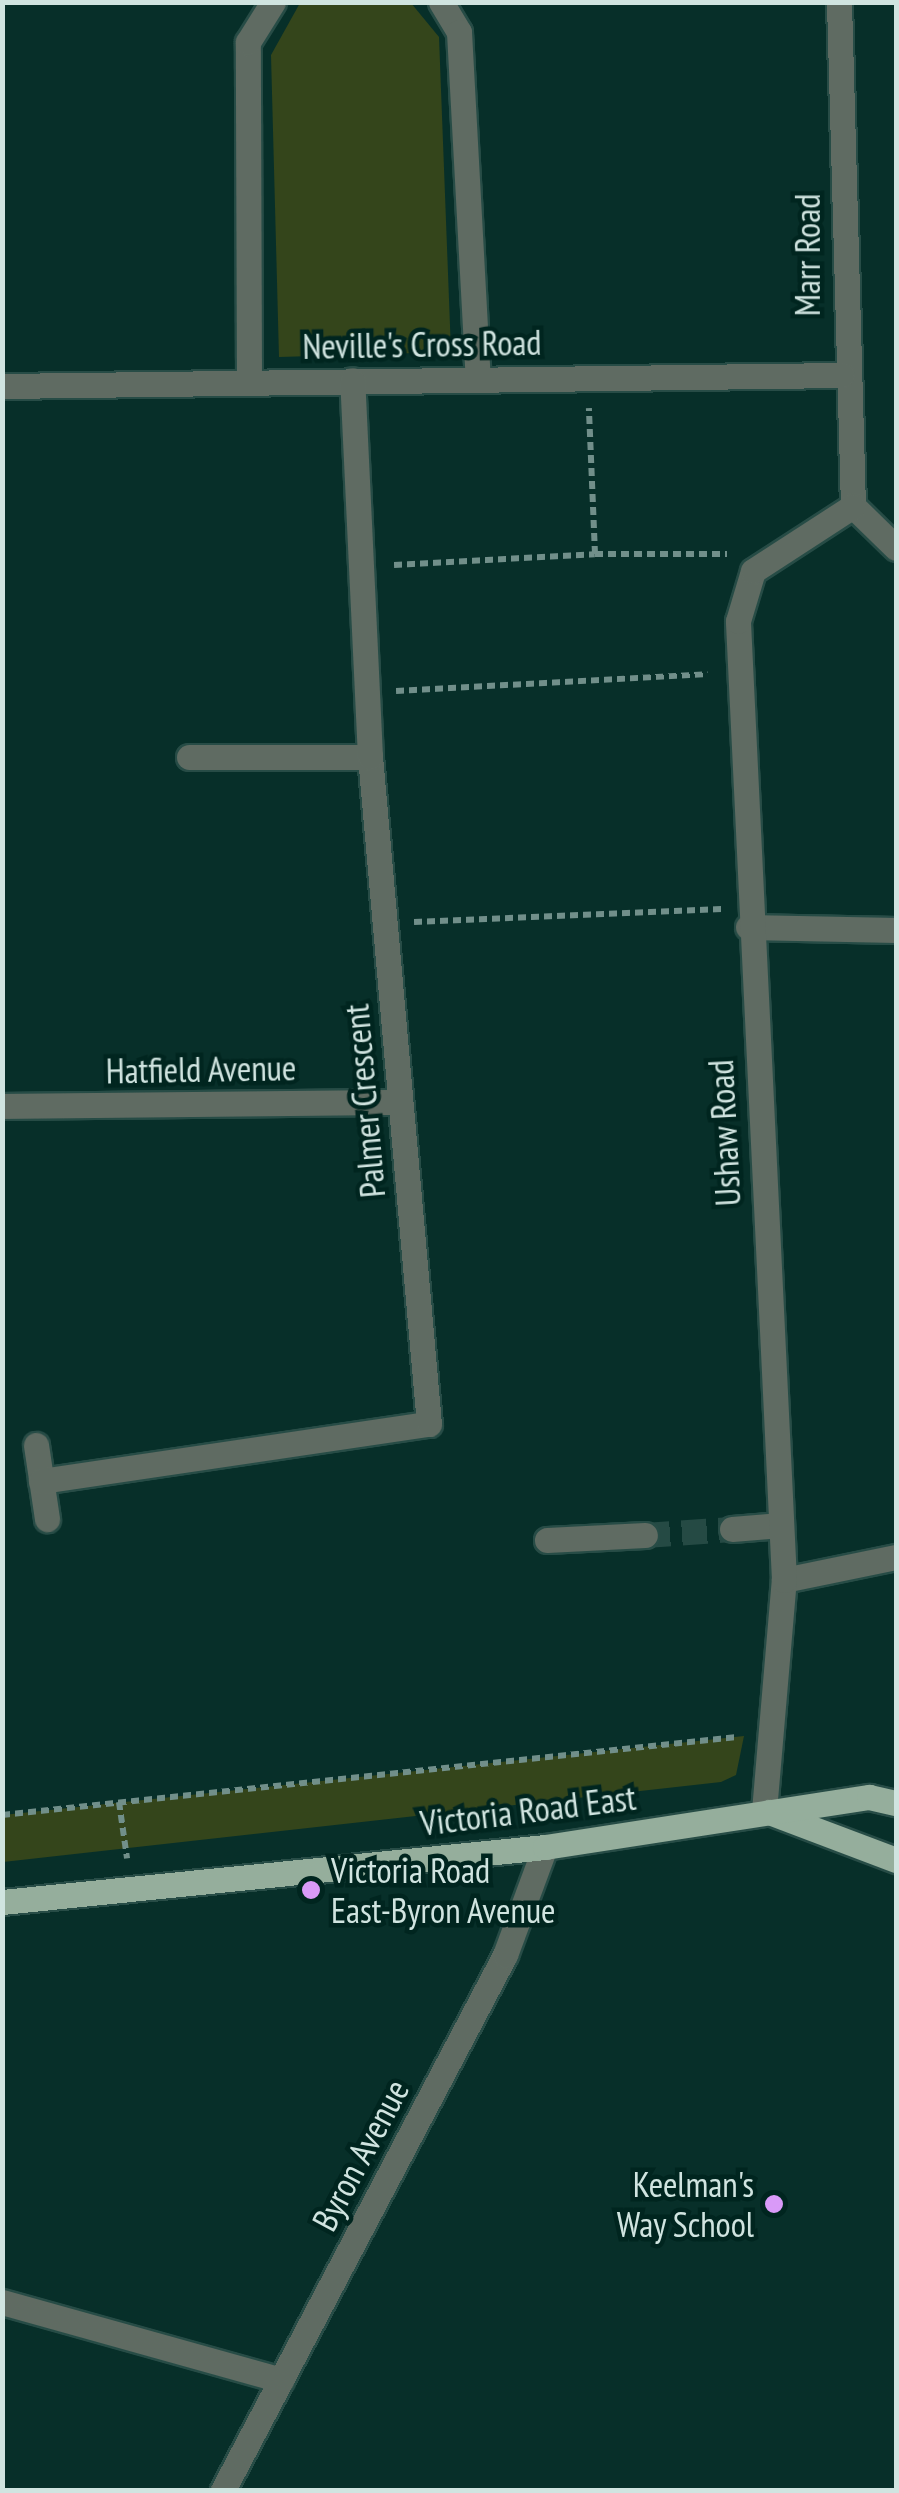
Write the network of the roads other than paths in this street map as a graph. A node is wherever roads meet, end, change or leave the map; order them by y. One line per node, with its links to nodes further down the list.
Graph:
1 (274, 2): 7 (street)
2 (441, 2): 5 (street)
3 (840, 2): 4 (street, Marr Road)
4 (842, 375): 5 (street, Neville's Cross Road); 9 (street, Marr Road)
5 (478, 378): 6 (street, Neville's Cross Road)
6 (352, 380): 7 (street, Neville's Cross Road); 11 (street, Palmer Crescent)
7 (250, 381): 8 (street, Neville's Cross Road)
8 (2, 386)
9 (853, 506): 10 (street); 13 (street, Ushaw Road)
10 (896, 548)
11 (370, 757): 12 (street); 15 (street, Palmer Crescent)
12 (189, 758)
13 (747, 917): 14 (street); 20 (street, Ushaw Road)
14 (896, 930)
15 (400, 1102): 16 (street, Hatfield Avenue); 18 (street, Palmer Crescent)
16 (2, 1106)
17 (36, 1445): 18 (street)
18 (41, 1481): 19 (street)
19 (47, 1519)
20 (781, 1526): 21 (street); 25 (street, Ushaw Road)
21 (732, 1529)
22 (645, 1536): 23 (street)
23 (547, 1540)
24 (896, 1557): 25 (street)
25 (784, 1580): 27 (street, Ushaw Road)
26 (896, 1802): 27 (main road, Victoria Road East)
27 (764, 1810): 28 (main road, Victoria Road East); 29 (main road)
28 (545, 1847): 30 (main road, Victoria Road East); 32 (street, Byron Avenue)
29 (896, 1860)
30 (2, 1902)
31 (2, 2302): 32 (street)
32 (281, 2380): 33 (street, Byron Avenue)
33 (223, 2490)

